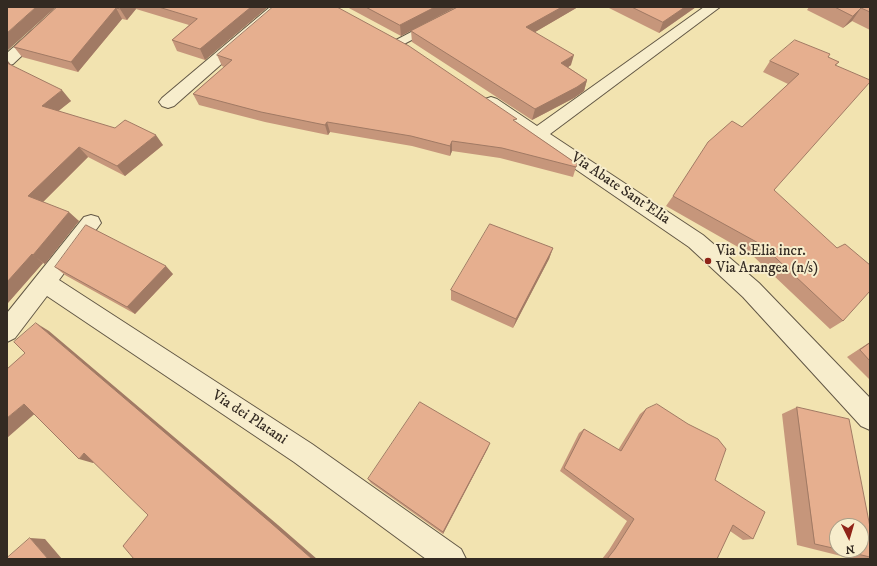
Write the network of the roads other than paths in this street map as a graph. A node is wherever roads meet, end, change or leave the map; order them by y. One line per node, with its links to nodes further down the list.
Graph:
1 (67, 7): 6 (street)
2 (279, 7): 8 (street)
3 (467, 7): 5 (lane)
4 (713, 7): 9 (street)
5 (401, 43)
6 (7, 61)
7 (473, 90): 9 (street, Via Abate Sant'Elia)
8 (168, 102)
9 (538, 134): 13 (street, Via Abate Sant'Elia)
10 (91, 223): 11 (street)
11 (44, 282): 12 (street); 14 (street, Via dei Platani)
12 (10, 323)
13 (870, 417)
14 (451, 559)

